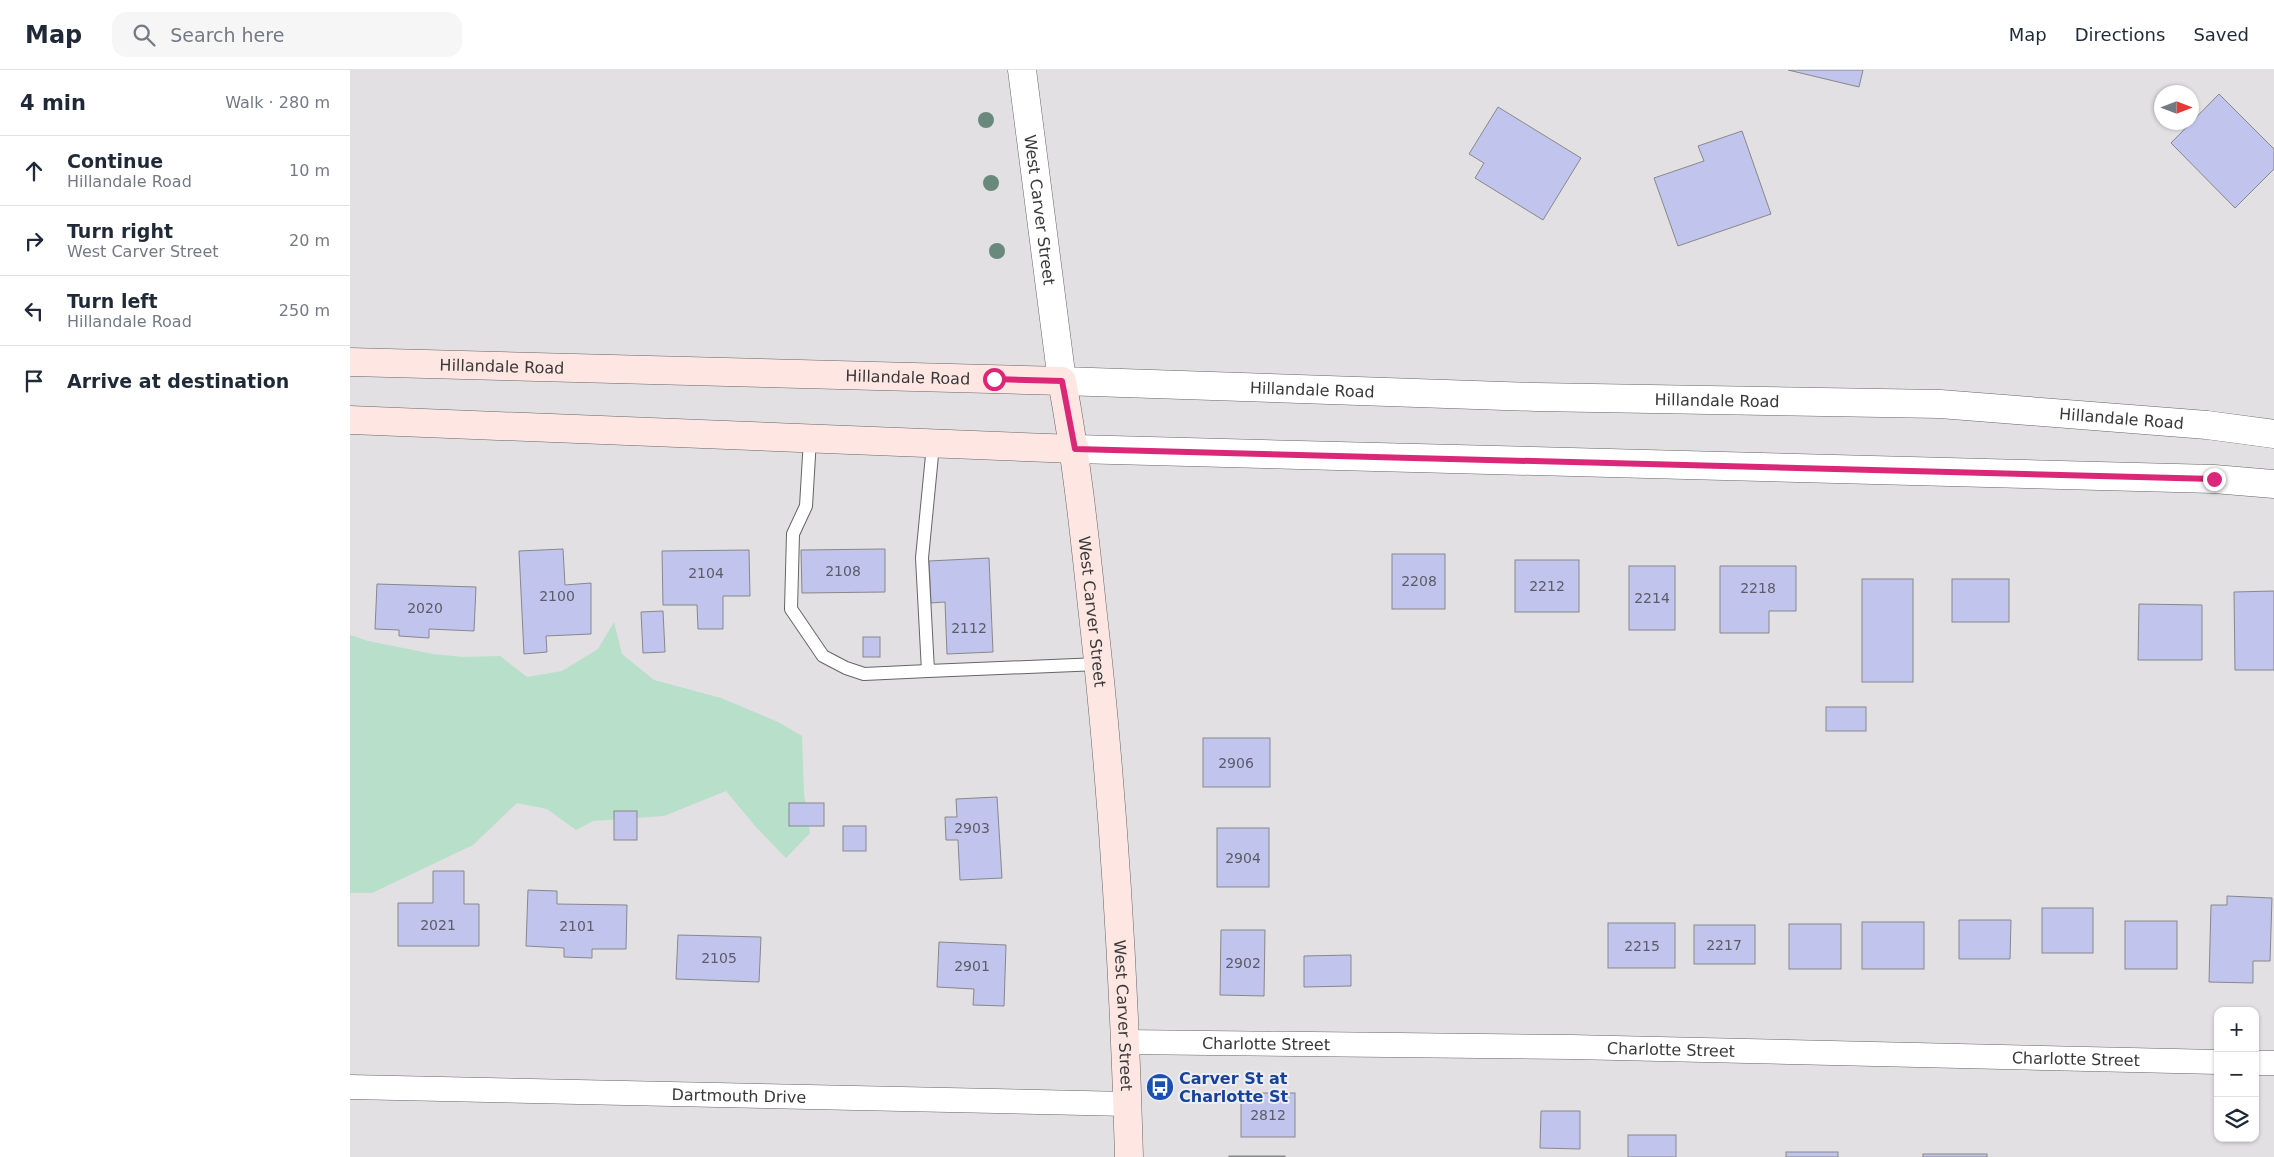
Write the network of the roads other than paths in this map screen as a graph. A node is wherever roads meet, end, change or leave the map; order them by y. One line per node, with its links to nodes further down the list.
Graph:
1 (1022, 70): 3 (street, West Carver Street)
2 (350, 362): 3 (main road, Hillandale Road)
3 (1062, 381): 5 (street, Hillandale Road); 8 (main road, West Carver Street)
4 (350, 420): 6 (main road)
5 (2274, 434)
6 (810, 439): 7 (main road); 11 (lane)
7 (933, 445): 8 (main road); 11 (lane)
8 (1075, 449): 9 (street); 10 (main road, West Carver Street)
9 (2274, 484)
10 (1099, 664): 11 (lane); 12 (main road, West Carver Street)
11 (928, 670)
12 (1125, 1042): 13 (street, Charlotte Street); 17 (main road, West Carver Street)
13 (2214, 1062)
14 (2259, 1063): 15 (street)
15 (2274, 1063)
16 (350, 1087): 17 (street, Dartmouth Drive)
17 (1128, 1104): 18 (main road, West Carver Street)
18 (1130, 1157)

